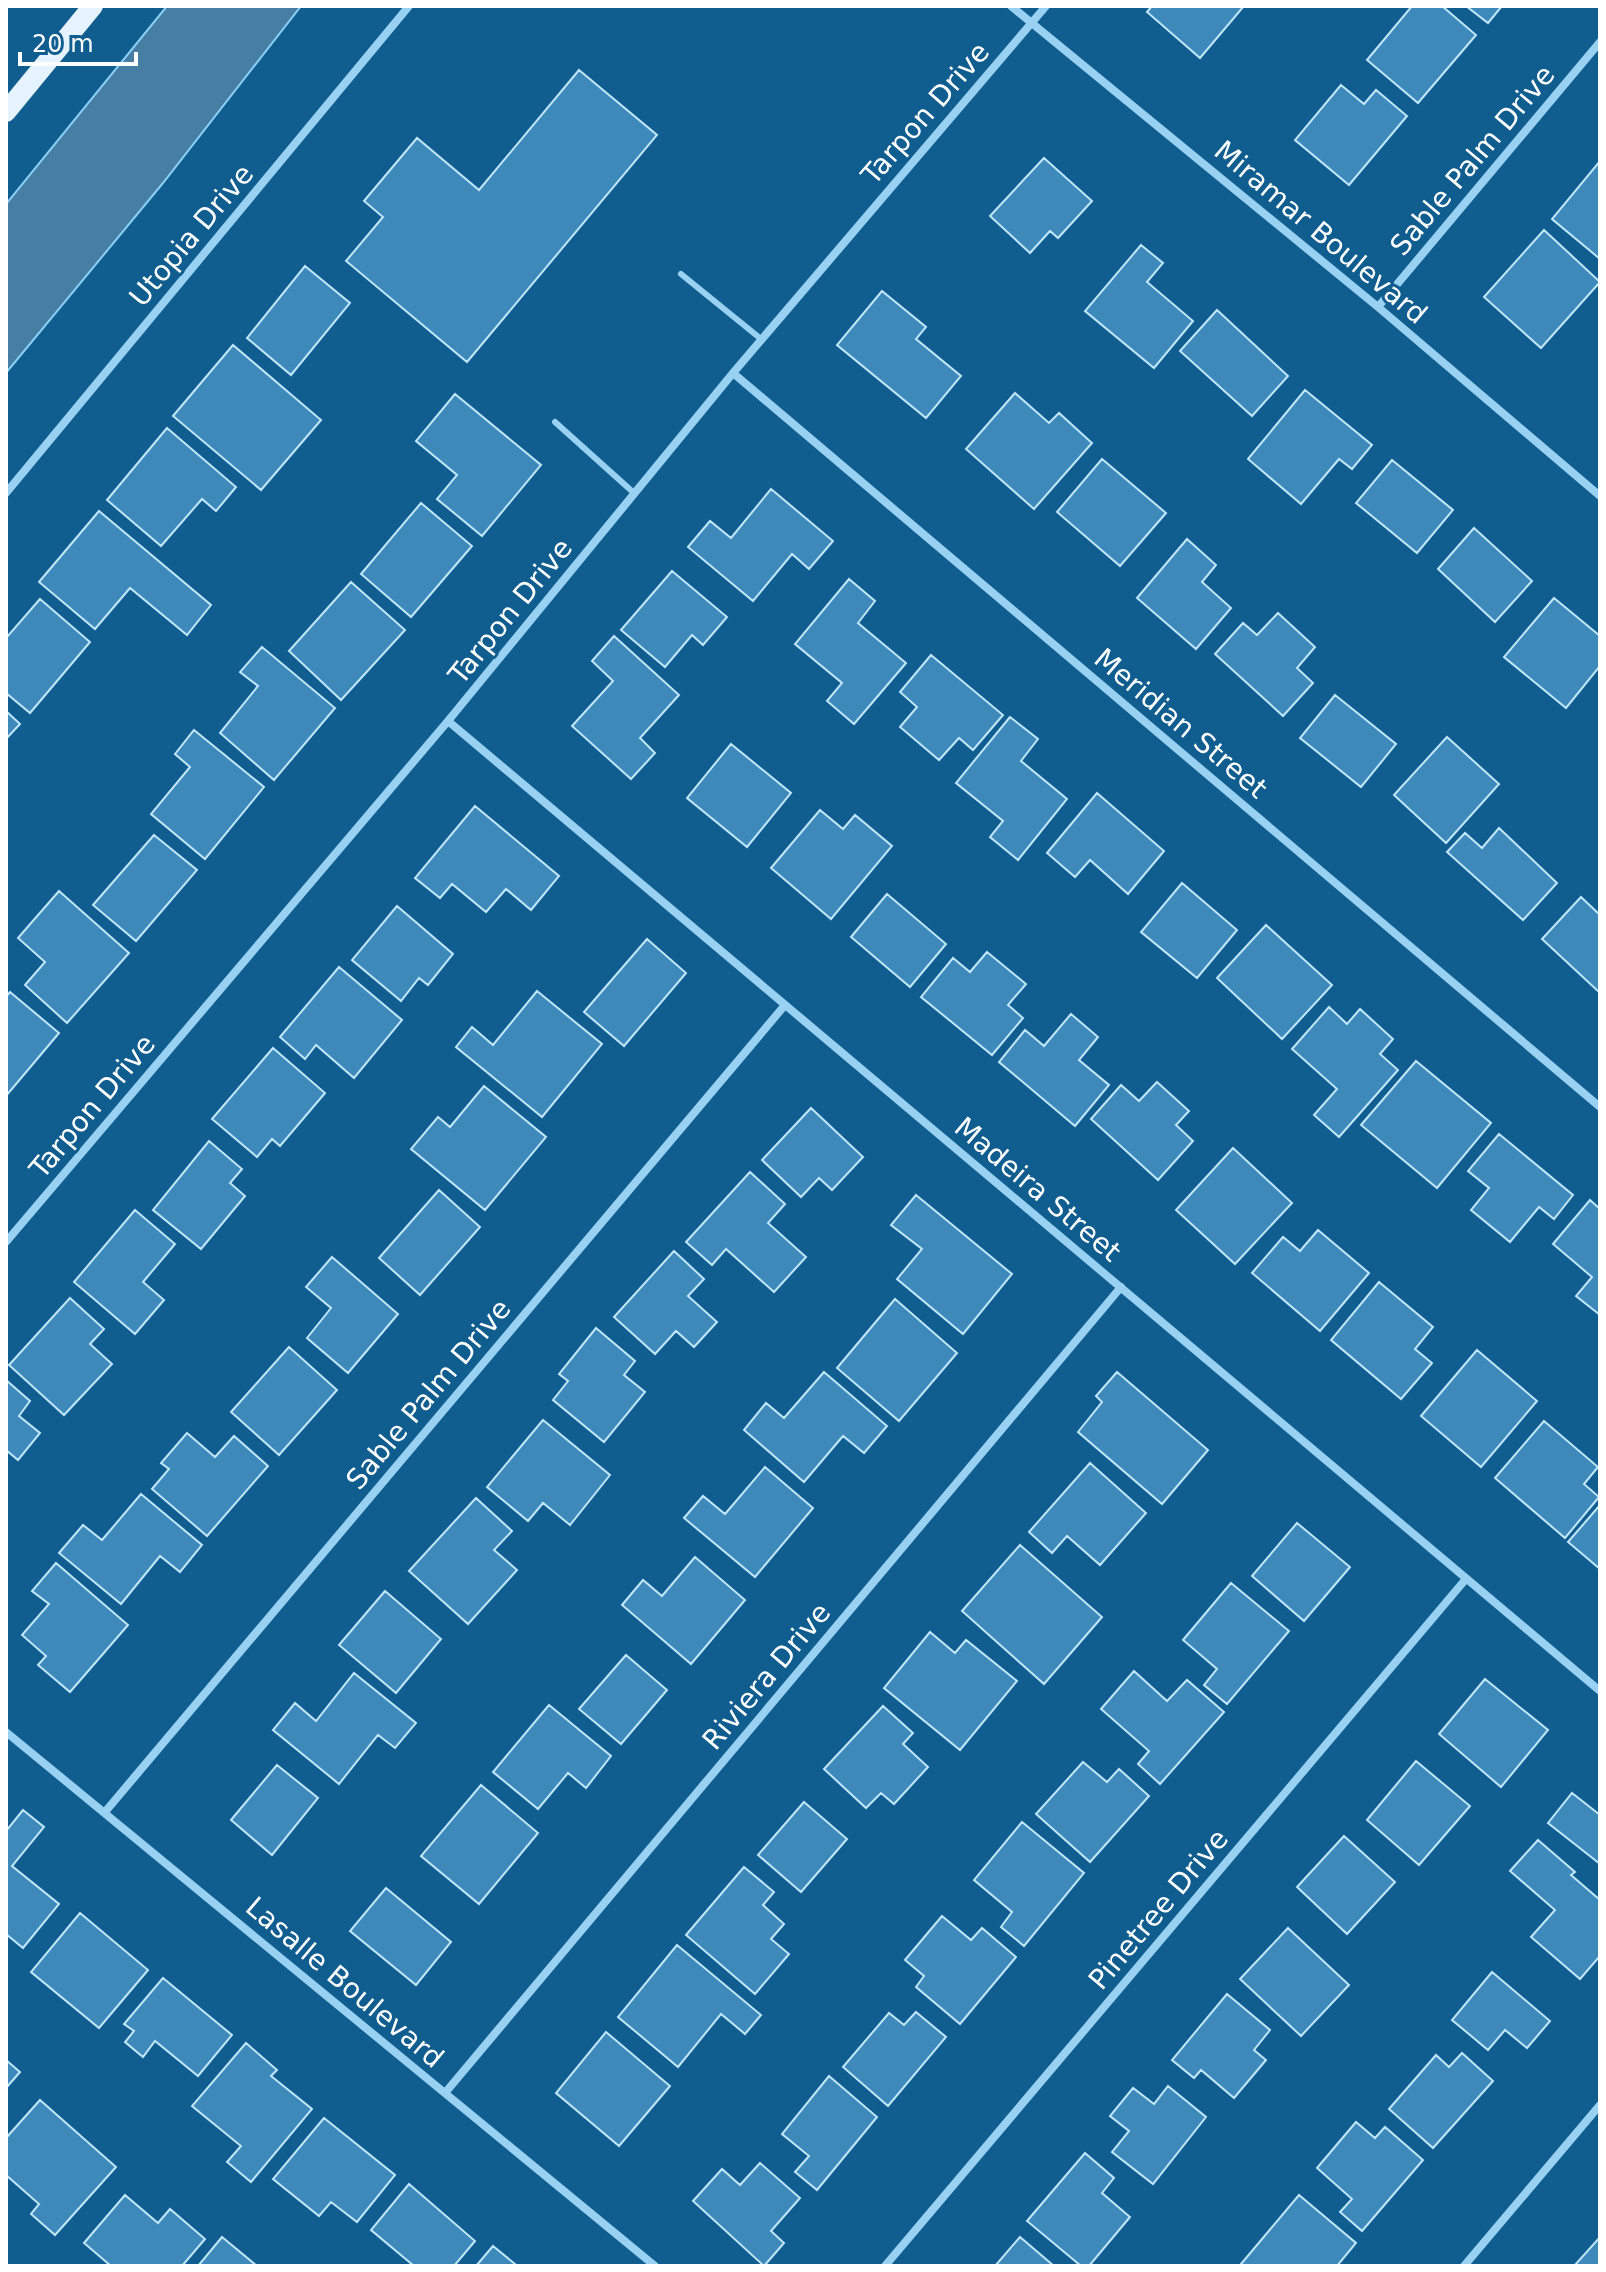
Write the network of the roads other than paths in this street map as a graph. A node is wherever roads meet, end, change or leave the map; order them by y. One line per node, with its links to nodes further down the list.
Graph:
1 (93, 6): 7 (main road)
2 (409, 6): 13 (street, Utopia Drive)
3 (1011, 6): 5 (street, Miramar Boulevard)
4 (1046, 6): 5 (street, Tarpon Drive)
5 (1031, 23): 9 (street, Miramar Boulevard); 10 (street, Tarpon Drive)
6 (1600, 42): 9 (street, Sable Palm Drive)
7 (6, 112)
8 (681, 274): 10 (lane)
9 (1378, 307): 15 (street, Miramar Boulevard)
10 (761, 339): 11 (street, Tarpon Drive)
11 (733, 373): 14 (street, Tarpon Drive); 18 (street, Meridian Street)
12 (555, 422): 14 (lane)
13 (6, 493)
14 (634, 493): 16 (street, Tarpon Drive)
15 (1600, 496)
16 (448, 721): 17 (street, Madeira Street); 19 (street, Tarpon Drive)
17 (785, 1005): 20 (street, Madeira Street); 24 (street, Sable Palm Drive)
18 (1600, 1107)
19 (6, 1242)
20 (1121, 1287): 21 (street, Madeira Street); 25 (street, Riviera Drive)
21 (1465, 1580): 22 (street, Madeira Street); 28 (street, Pinetree Drive)
22 (1600, 1691)
23 (6, 1732): 24 (street, Lasalle Boulevard)
24 (105, 1812): 25 (street, Lasalle Boulevard)
25 (445, 2093): 27 (street, Lasalle Boulevard)
26 (1600, 2105): 29 (street)
27 (655, 2266)
28 (885, 2266)
29 (1464, 2266)

